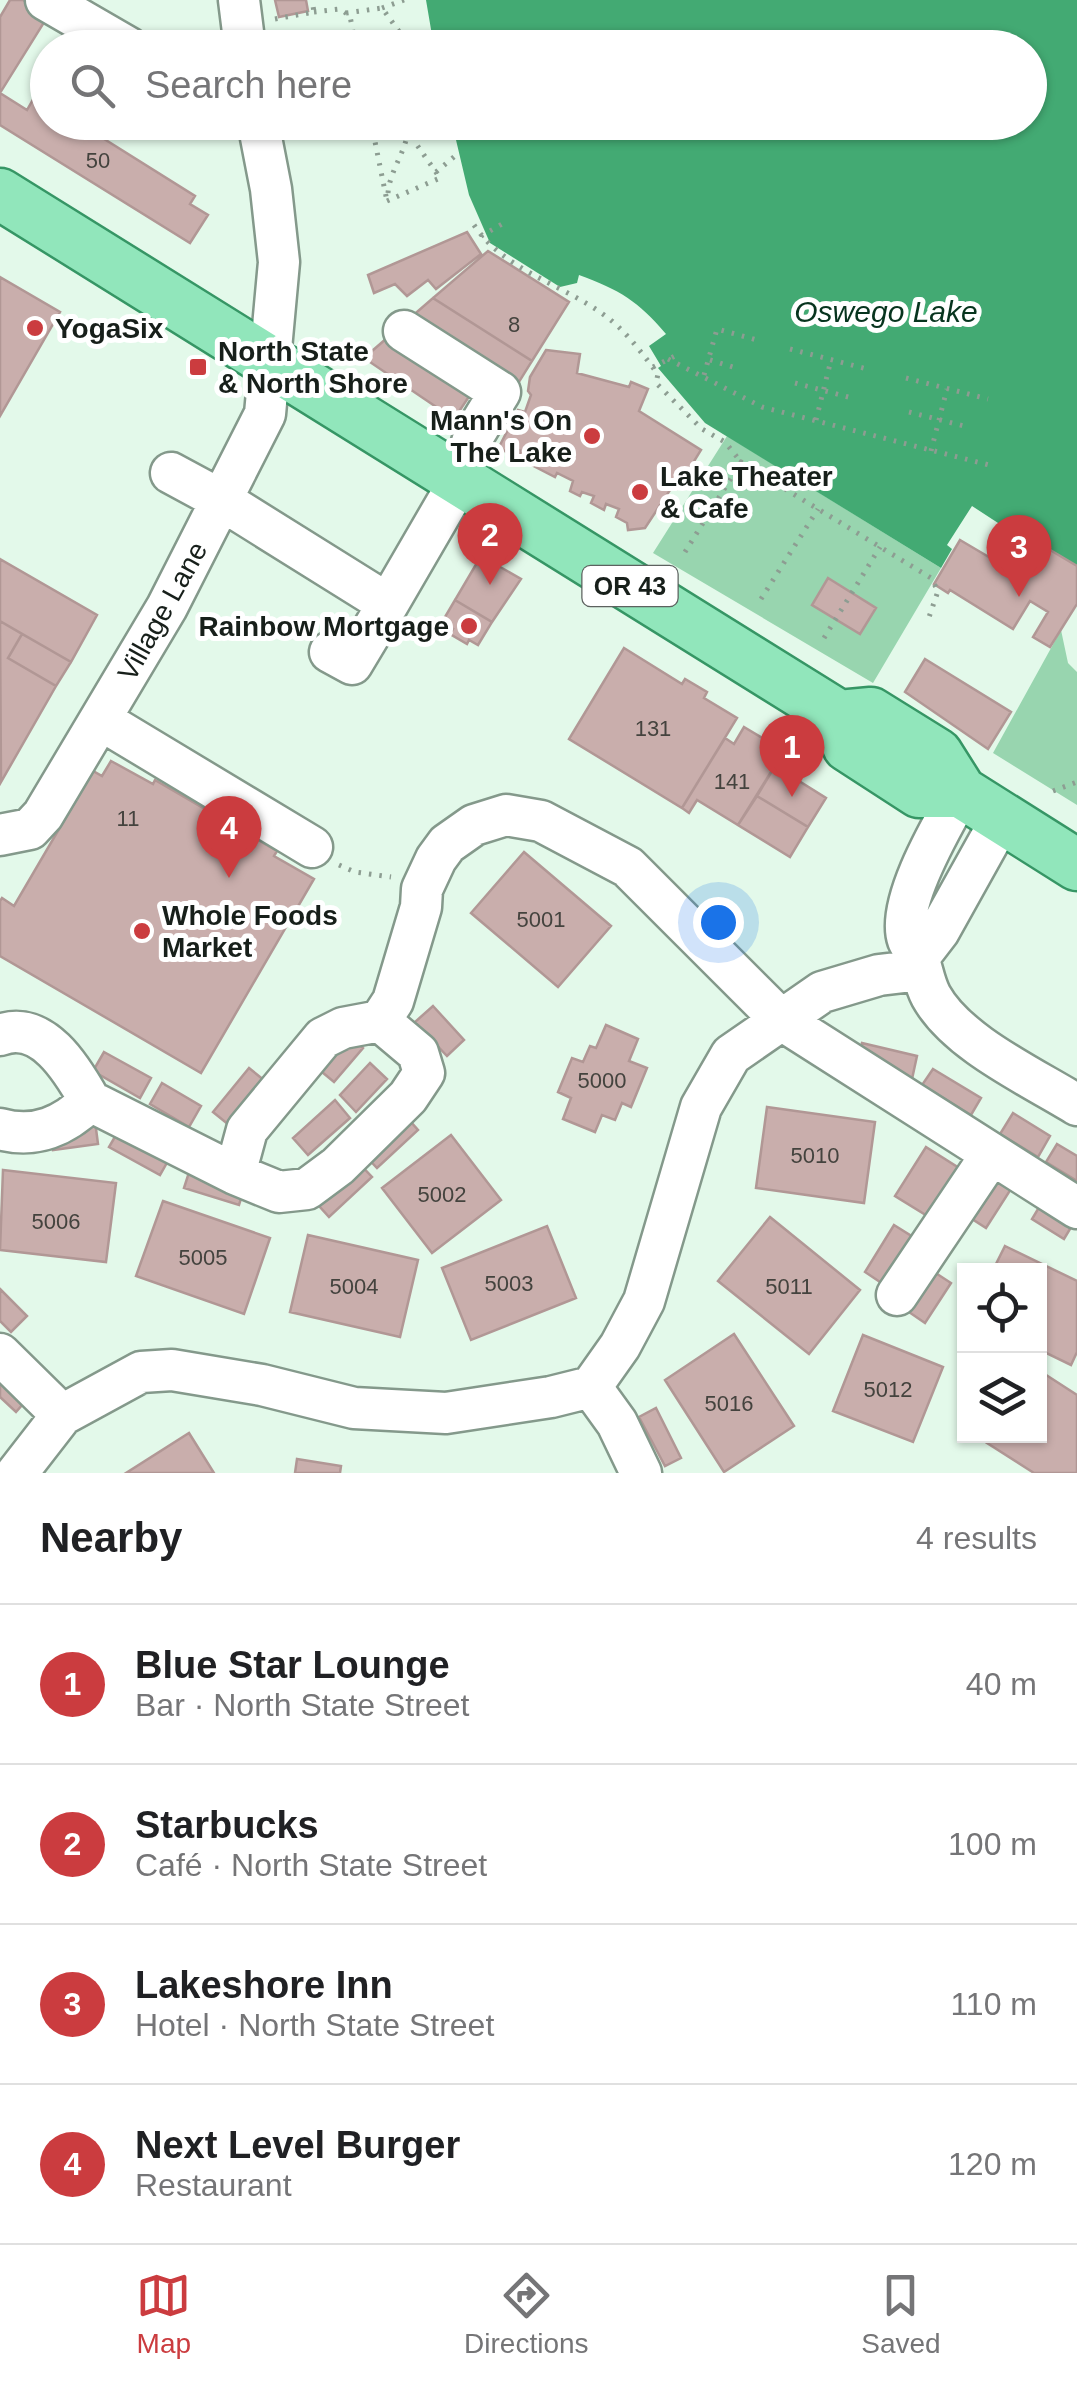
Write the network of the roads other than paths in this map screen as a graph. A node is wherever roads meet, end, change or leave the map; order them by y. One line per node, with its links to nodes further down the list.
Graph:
1 (46, 0): 2 (street)
2 (98, 30)
3 (261, 140): 6 (street, Village Lane)
4 (0, 194): 6 (main road, OR 43)
5 (404, 331): 8 (street)
6 (269, 363): 8 (main road, OR 43); 9 (street, Village Lane)
7 (171, 473): 9 (street)
8 (460, 480): 10 (street); 13 (main road, OR 43)
9 (222, 501): 10 (street); 12 (street, Village Lane)
10 (388, 604): 11 (street)
11 (330, 652)
12 (101, 720): 14 (street, Village Lane); 15 (street)
13 (981, 805): 16 (main road, OR 43); 17 (street)
14 (7, 835)
15 (312, 847)
16 (1077, 864)
17 (920, 963): 18 (street); 22 (street)
18 (780, 1019): 19 (street); 24 (street); 29 (street)
19 (380, 1021): 25 (street); 25 (street)
20 (0, 1035): 21 (street)
21 (90, 1101): 23 (street); 25 (street)
22 (1077, 1105)
23 (0, 1129)
24 (991, 1154): 26 (street); 27 (street)
25 (235, 1174)
26 (1077, 1208)
27 (897, 1295)
28 (0, 1354): 30 (street)
29 (590, 1386): 30 (street); 32 (street)
30 (62, 1415): 31 (street)
31 (17, 1473)
32 (641, 1473)

